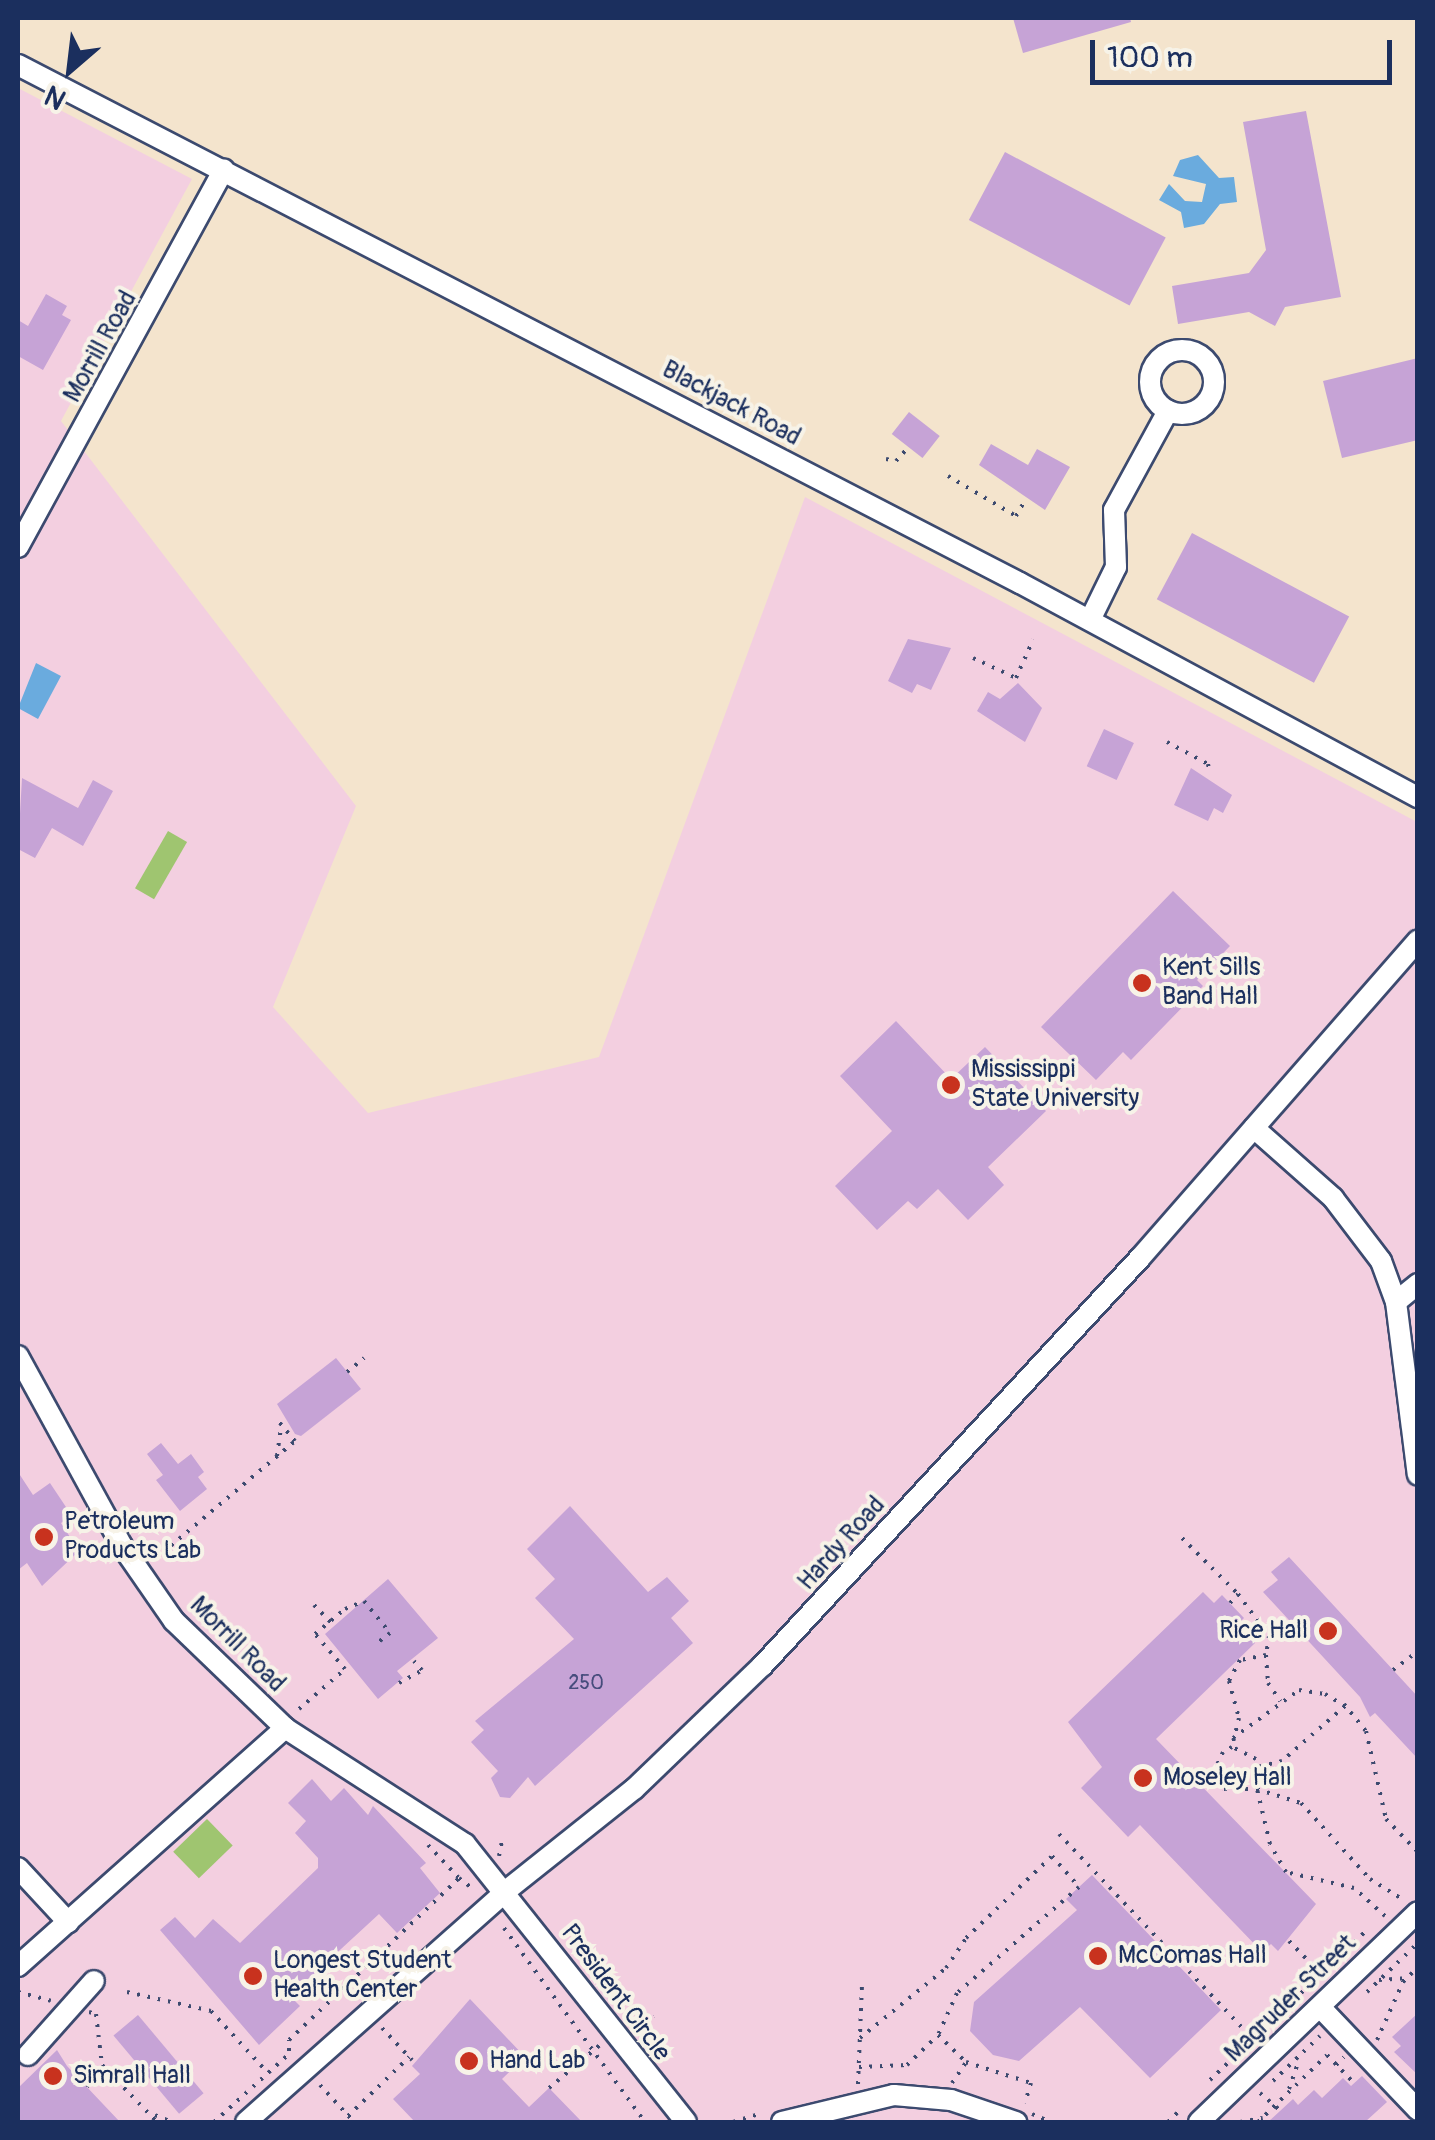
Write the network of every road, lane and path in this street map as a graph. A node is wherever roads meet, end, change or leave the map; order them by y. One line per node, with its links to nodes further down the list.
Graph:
1 (18, 65): 2 (street, Blackjack Road)
2 (224, 168): 8 (street, Morrill Road); 9 (street, Blackjack Road)
3 (1168, 411): 9 (street)
4 (906, 450): 5 (path)
5 (886, 459)
6 (948, 476): 7 (path)
7 (1024, 502)
8 (18, 547)
9 (1090, 620): 14 (street, Blackjack Road)
10 (1033, 640): 11 (path)
11 (973, 658)
12 (1167, 742): 13 (path)
13 (1210, 774)
14 (1418, 797)
15 (1418, 940): 16 (street, Hardy Road)
16 (1254, 1128): 18 (street); 51 (street, Hardy Road)
17 (1418, 1284): 18 (street)
18 (1396, 1302): 25 (street)
19 (18, 1356): 27 (street, Morrill Road)
20 (364, 1358): 21 (path)
21 (347, 1372)
22 (276, 1418): 23 (path)
23 (281, 1423): 24 (path); 24 (path)
24 (277, 1456): 27 (path)
25 (1418, 1475)
26 (1182, 1538): 28 (path)
27 (139, 1571): 41 (street, Morrill Road)
28 (1238, 1594): 29 (path); 34 (path)
29 (1230, 1603)
30 (314, 1604): 31 (path)
31 (331, 1624): 32 (path); 40 (path)
32 (376, 1644)
33 (1418, 1651): 36 (path)
34 (1266, 1655): 38 (path); 42 (path)
35 (414, 1661): 37 (path)
36 (1393, 1670)
37 (399, 1683)
38 (1280, 1701): 39 (path); 42 (path)
39 (1340, 1701): 44 (path); 48 (path)
40 (298, 1709)
41 (285, 1728): 51 (street, Morrill Road); 55 (street)
42 (1233, 1738): 43 (path)
43 (1232, 1747): 44 (path); 45 (path)
44 (1258, 1767): 45 (path)
45 (1257, 1789): 52 (path); 59 (path)
46 (414, 1834): 50 (path)
47 (1059, 1834): 74 (path)
48 (1418, 1852)
49 (18, 1868): 55 (street)
50 (459, 1878): 53 (path); 78 (path)
51 (507, 1890): 53 (street, Hardy Road); 72 (street, President Circle)
52 (1393, 1890)
53 (488, 1907): 77 (path); 86 (street, Hardy Road)
54 (1418, 1912): 64 (street, Magruder Street)
55 (68, 1922): 57 (street)
56 (1289, 1941): 59 (path)
57 (18, 1966)
58 (1418, 1967): 60 (path)
59 (1322, 1974): 64 (path); 74 (path)
60 (1406, 1978): 61 (path); 76 (path)
61 (1380, 1980)
62 (94, 1981): 67 (street)
63 (862, 1984): 73 (path)
64 (1338, 1990): 68 (street, Magruder Street)
65 (18, 1992): 67 (path)
66 (127, 1992): 87 (path)
67 (71, 2007): 79 (street); 84 (path)
68 (1320, 2007): 82 (street, Magruder Street); 96 (street)
69 (654, 2017): 72 (path)
70 (382, 2028): 99 (path)
71 (938, 2035): 73 (path); 83 (path); 85 (path)
72 (617, 2036): 77 (path); 107 (street, President Circle)
73 (860, 2038): 85 (path)
74 (1253, 2038): 82 (path); 109 (path)
75 (1314, 2042): 80 (path)
76 (1375, 2042)
77 (592, 2048): 92 (path); 106 (path)
78 (288, 2051)
79 (28, 2055)
80 (1327, 2055): 88 (path); 94 (path)
81 (1300, 2056): 94 (path)
82 (1279, 2061): 110 (street, Magruder Street)
83 (966, 2062): 90 (path); 100 (path)
84 (102, 2065): 91 (path); 98 (path)
85 (858, 2067): 89 (path)
86 (305, 2068): 99 (path); 104 (street, Hardy Road)
87 (267, 2072)
88 (1354, 2083)
89 (858, 2084)
90 (950, 2084)
91 (87, 2087)
92 (549, 2088)
93 (1260, 2094): 95 (path)
94 (1288, 2094): 95 (path)
95 (1275, 2106): 97 (path); 101 (path)
96 (1418, 2110)
97 (1281, 2111)
98 (155, 2115): 102 (path); 103 (path)
99 (348, 2116): 105 (path)
100 (1019, 2116): 108 (street)
101 (1260, 2120): 111 (path)
102 (157, 2122)
103 (172, 2122)
104 (246, 2122)
105 (354, 2122)
106 (645, 2122)
107 (686, 2122)
108 (782, 2122)
109 (1168, 2122)
110 (1199, 2122)
111 (1240, 2122)

